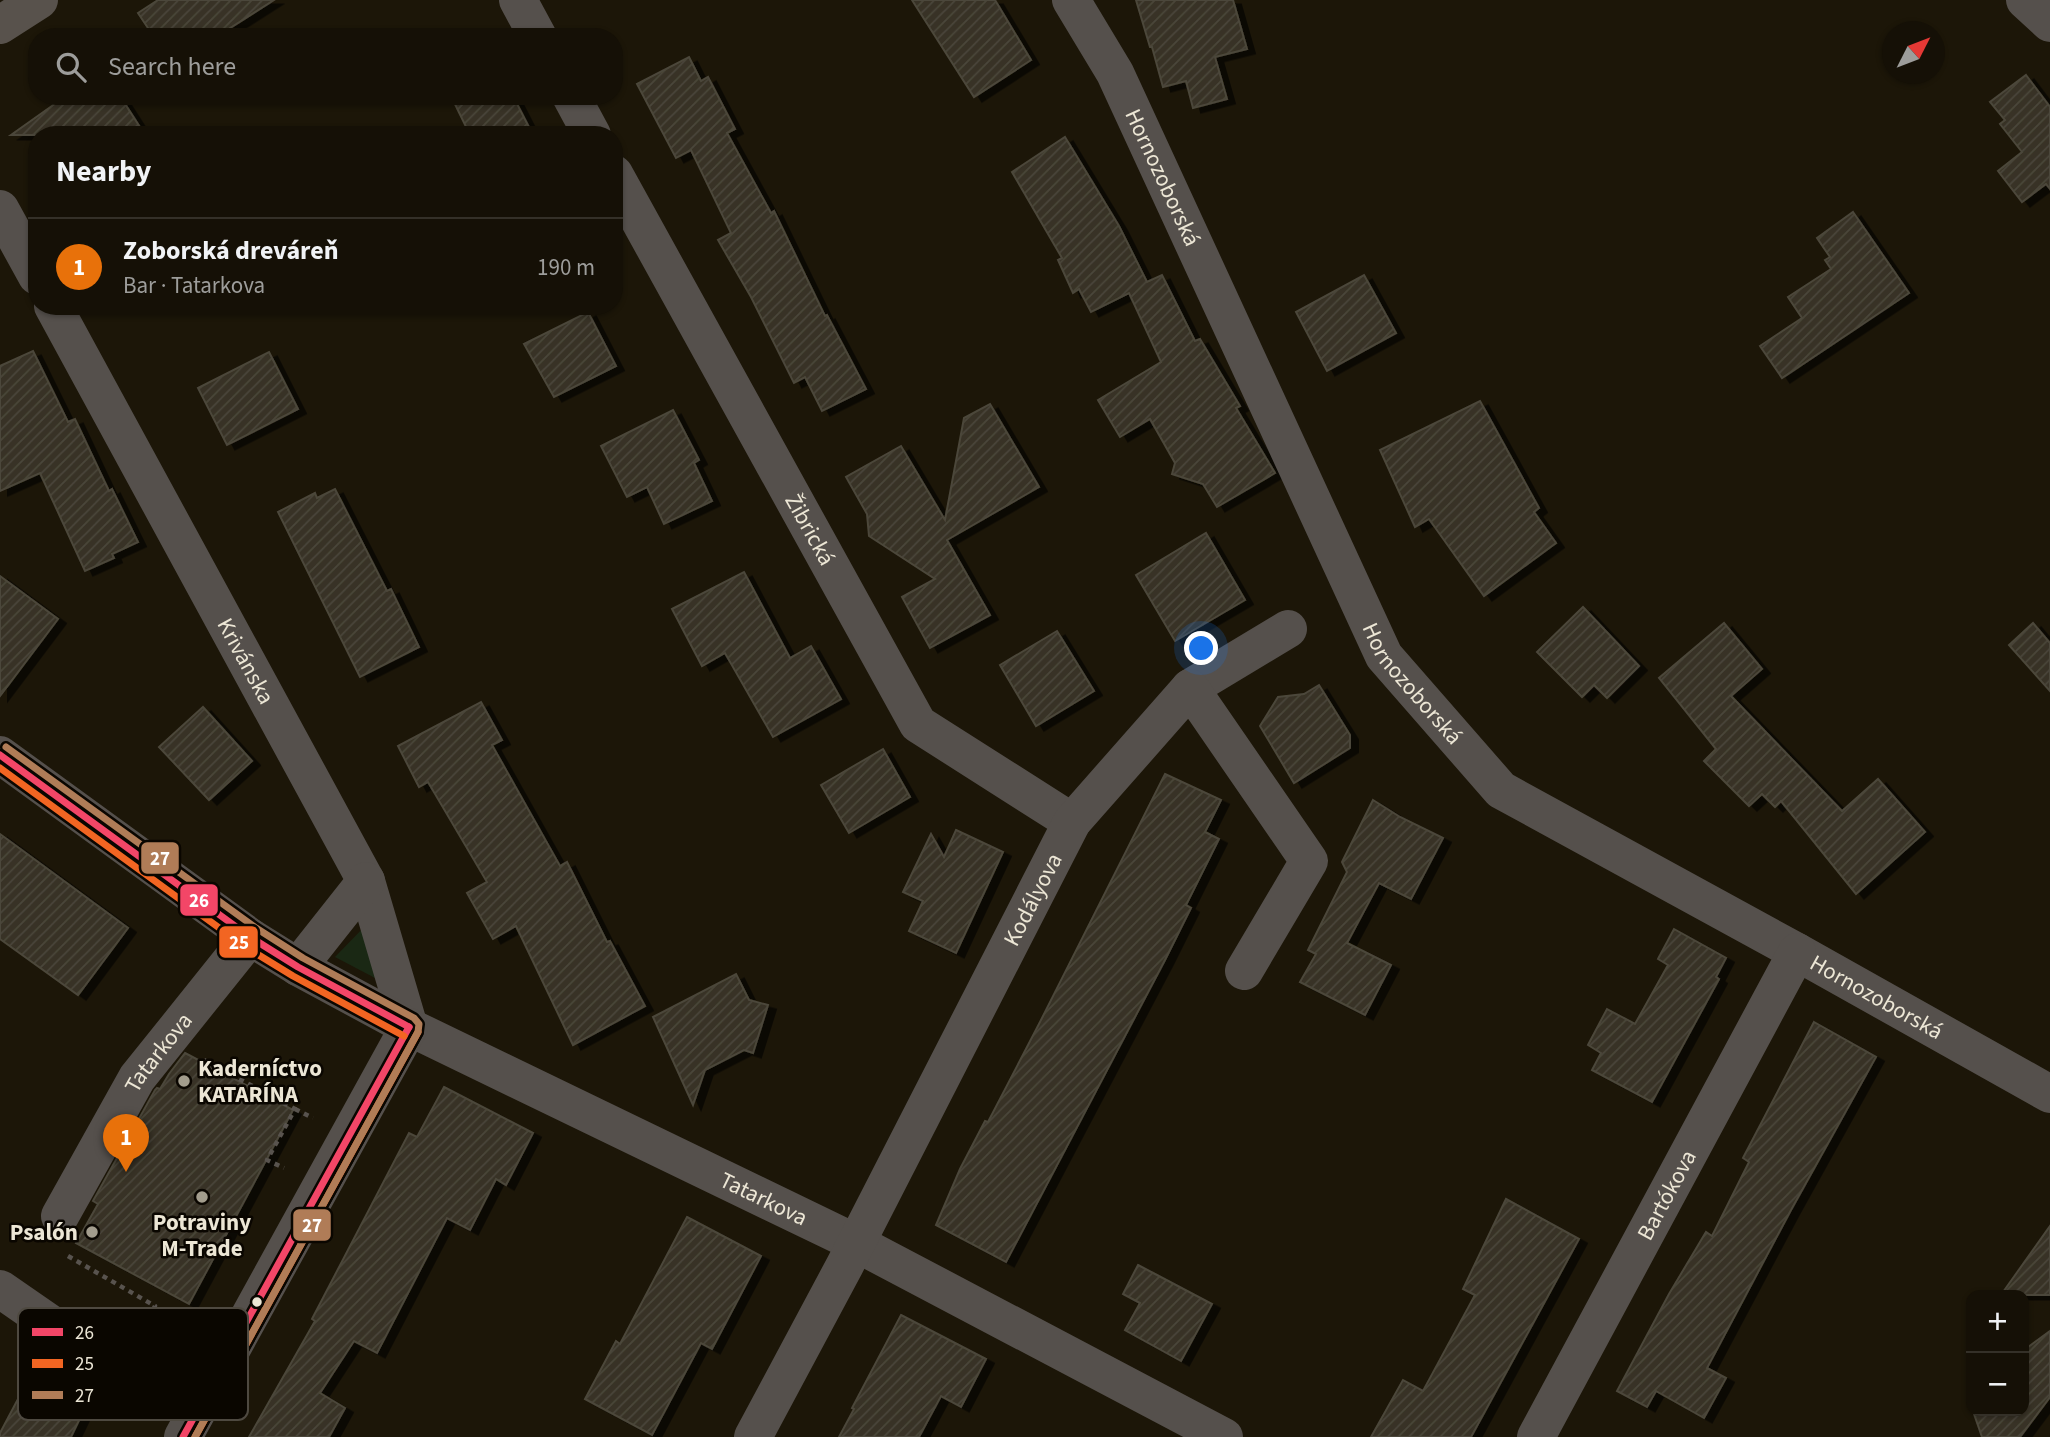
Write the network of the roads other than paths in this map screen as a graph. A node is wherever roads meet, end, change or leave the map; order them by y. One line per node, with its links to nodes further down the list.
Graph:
1 (39, 0): 6 (street)
2 (518, 0): 7 (street)
3 (1071, 0): 20 (street, Hornozoborská)
4 (2025, 0): 5 (street)
5 (2050, 23)
6 (0, 25)
7 (533, 28)
8 (576, 105): 9 (street)
9 (588, 126)
10 (623, 190): 17 (street, Žibrická)
11 (0, 209): 12 (street)
12 (28, 260)
13 (58, 315): 18 (street, Krivánska)
14 (1288, 629): 15 (street, Kodályova)
15 (1190, 688): 17 (street, Kodályova); 22 (street)
16 (0, 755): 19 (street, Tatarkova)
17 (1072, 822): 26 (street, Kodályova)
18 (366, 881): 21 (street); 23 (street, Krivánska)
19 (250, 937): 21 (street, Tatarkova); 25 (street, Tatarkova)
20 (1797, 952): 24 (street, Hornozoborská); 34 (street, Bartókova)
21 (298, 967): 23 (street, Tatarkova)
22 (1244, 971)
23 (410, 1027): 26 (street, Tatarkova); 29 (street)
24 (2050, 1094)
25 (60, 1216)
26 (856, 1243): 32 (street, Kodályova); 33 (street, Tatarkova)
27 (0, 1289): 28 (street)
28 (27, 1308)
29 (248, 1319)
30 (192, 1420): 31 (street)
31 (183, 1437)
32 (753, 1437)
33 (1224, 1437)
34 (1536, 1437)

